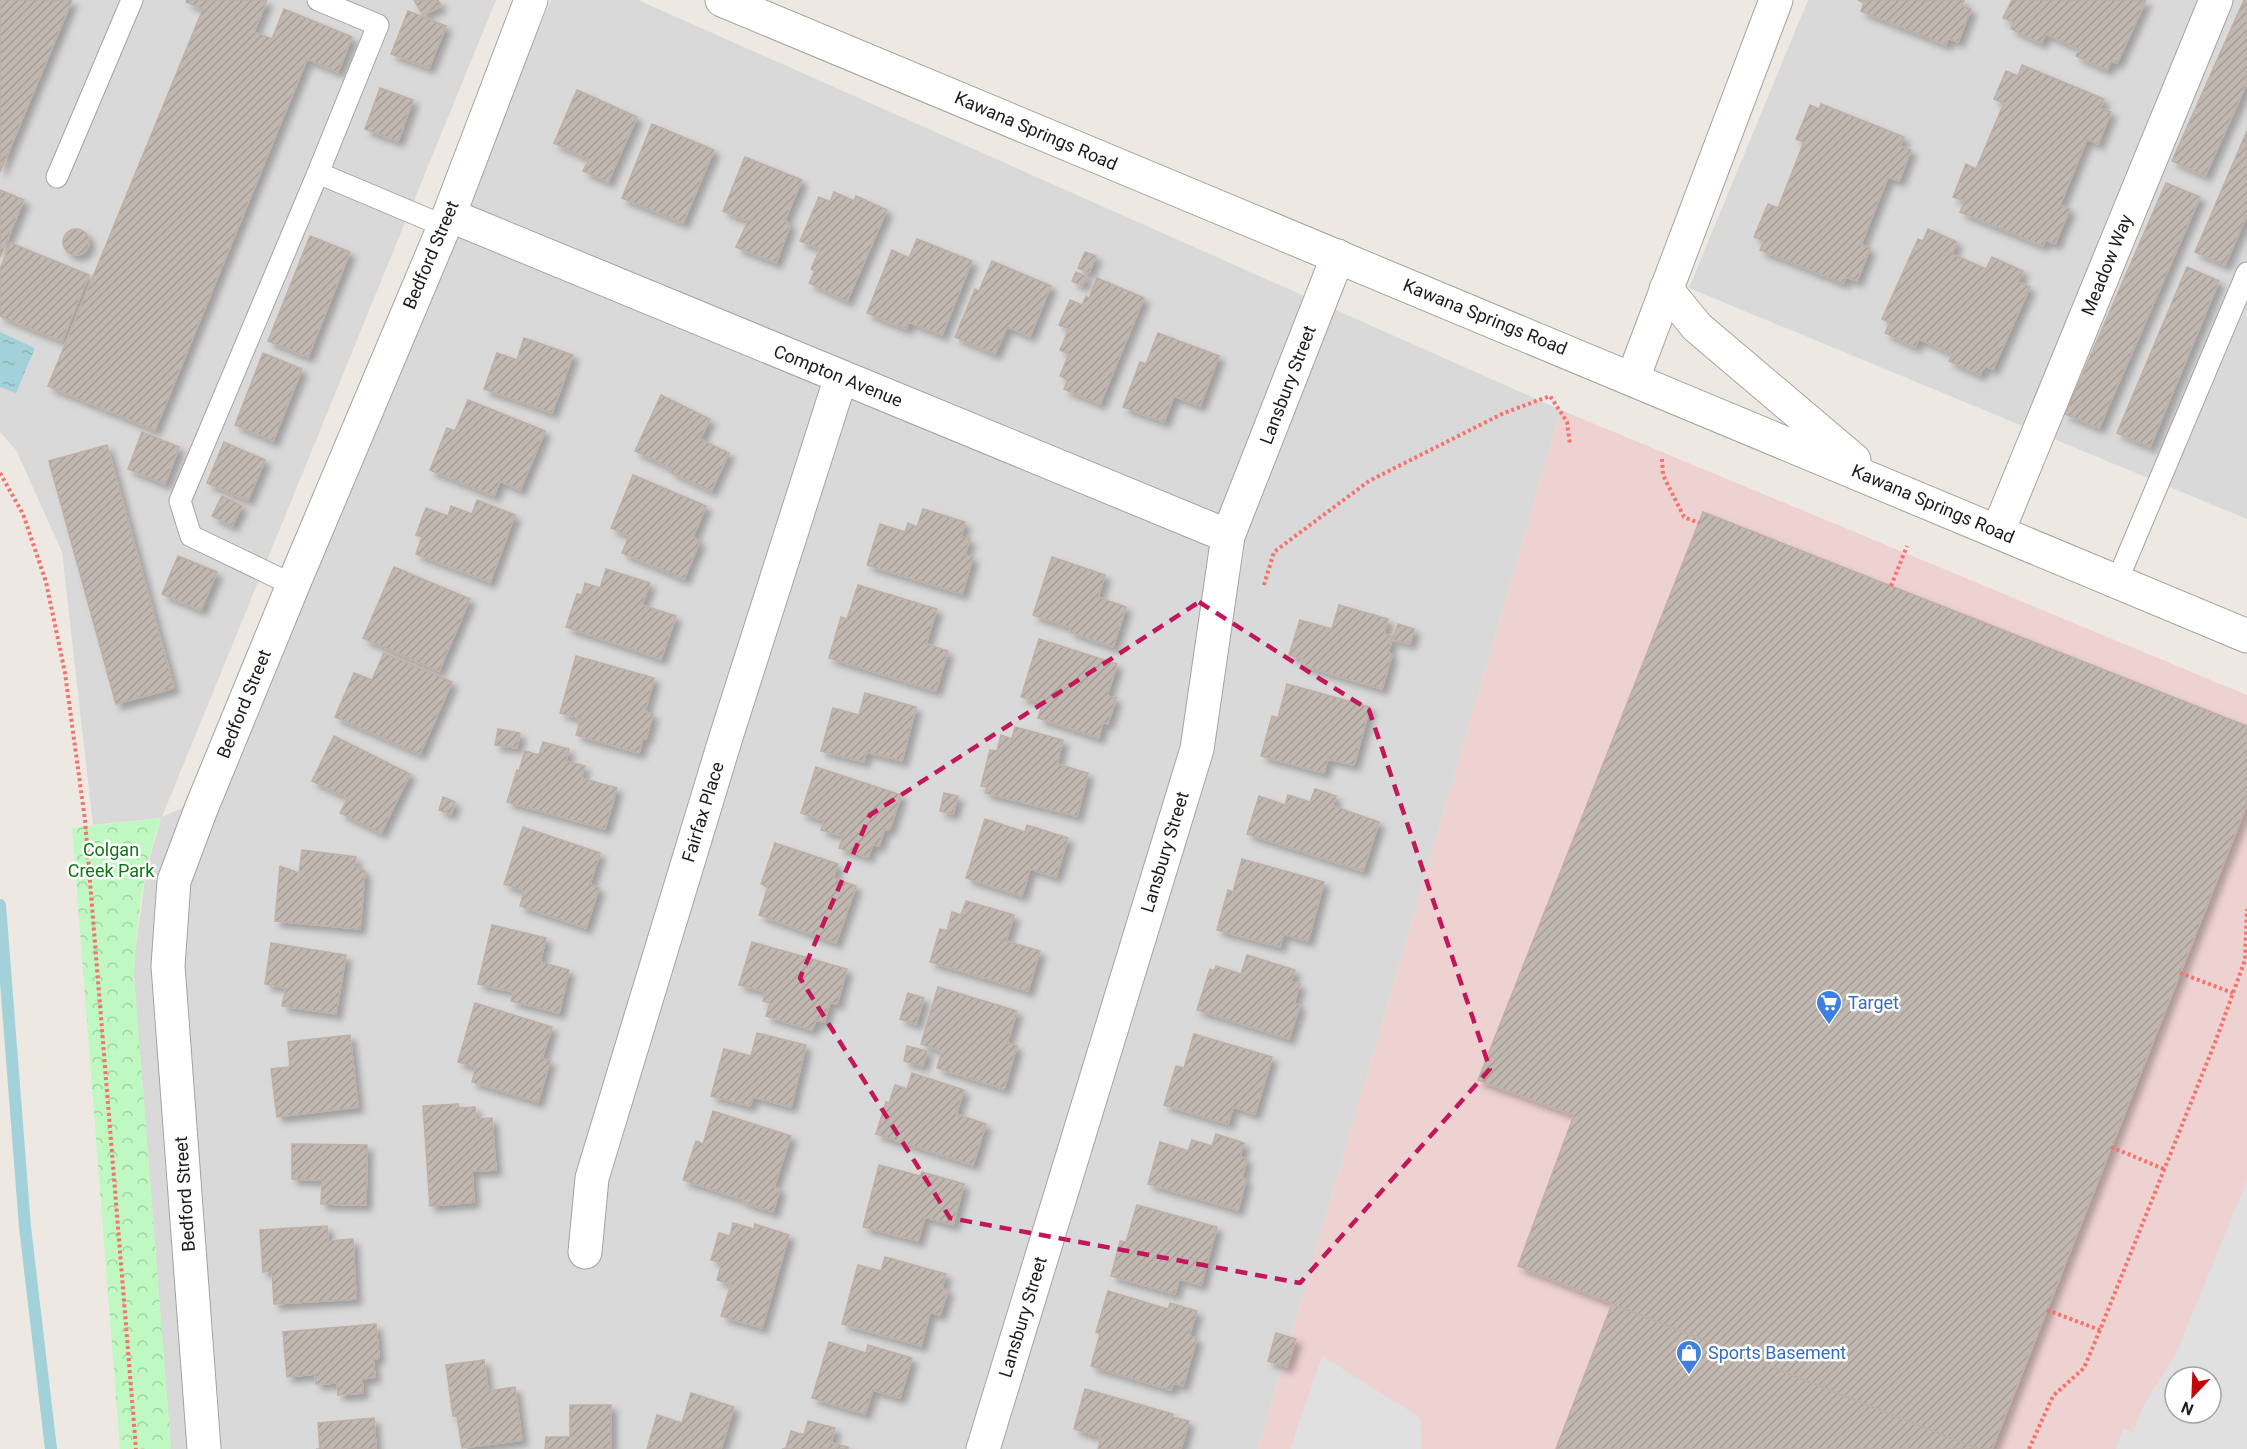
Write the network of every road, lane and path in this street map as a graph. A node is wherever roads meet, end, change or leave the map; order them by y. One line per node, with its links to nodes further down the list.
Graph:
1 (132, 0): 8 (lane)
2 (318, 0): 7 (lane)
3 (531, 0): 9 (street, Bedford Street)
4 (722, 0): 10 (street, Kawana Springs Road)
5 (1776, 0): 12 (street)
6 (2216, 0): 20 (street, Meadow Way)
7 (318, 173): 9 (lane); 24 (lane)
8 (57, 177)
9 (446, 221): 13 (street, Compton Avenue); 24 (street, Bedford Street)
10 (1338, 256): 14 (street, Kawana Springs Road); 21 (street, Lansbury Street)
11 (2247, 273): 23 (lane)
12 (1666, 289): 14 (street); 18 (street)
13 (841, 377): 21 (street, Compton Avenue); 33 (street, Fairfax Place)
14 (1633, 378): 18 (street, Kawana Springs Road)
15 (1570, 444): 25 (path)
16 (1662, 459): 19 (path)
17 (0, 473): 36 (path)
18 (1881, 482): 20 (street, Kawana Springs Road)
19 (1699, 523)
20 (1998, 531): 23 (street, Kawana Springs Road)
21 (1228, 536): 38 (street, Lansbury Street)
22 (1907, 546): 26 (path)
23 (2116, 581): 27 (street, Kawana Springs Road)
24 (293, 585): 37 (street, Bedford Street)
25 (1264, 585)
26 (1891, 586)
27 (2247, 636)
28 (2247, 909): 30 (path)
29 (2180, 973): 30 (path)
30 (2233, 993): 32 (path)
31 (2111, 1147): 32 (path)
32 (2164, 1169): 35 (path)
33 (585, 1252)
34 (2047, 1310): 35 (path)
35 (2100, 1330): 39 (path)
36 (136, 1449)
37 (204, 1449)
38 (983, 1449)
39 (2029, 1449)

